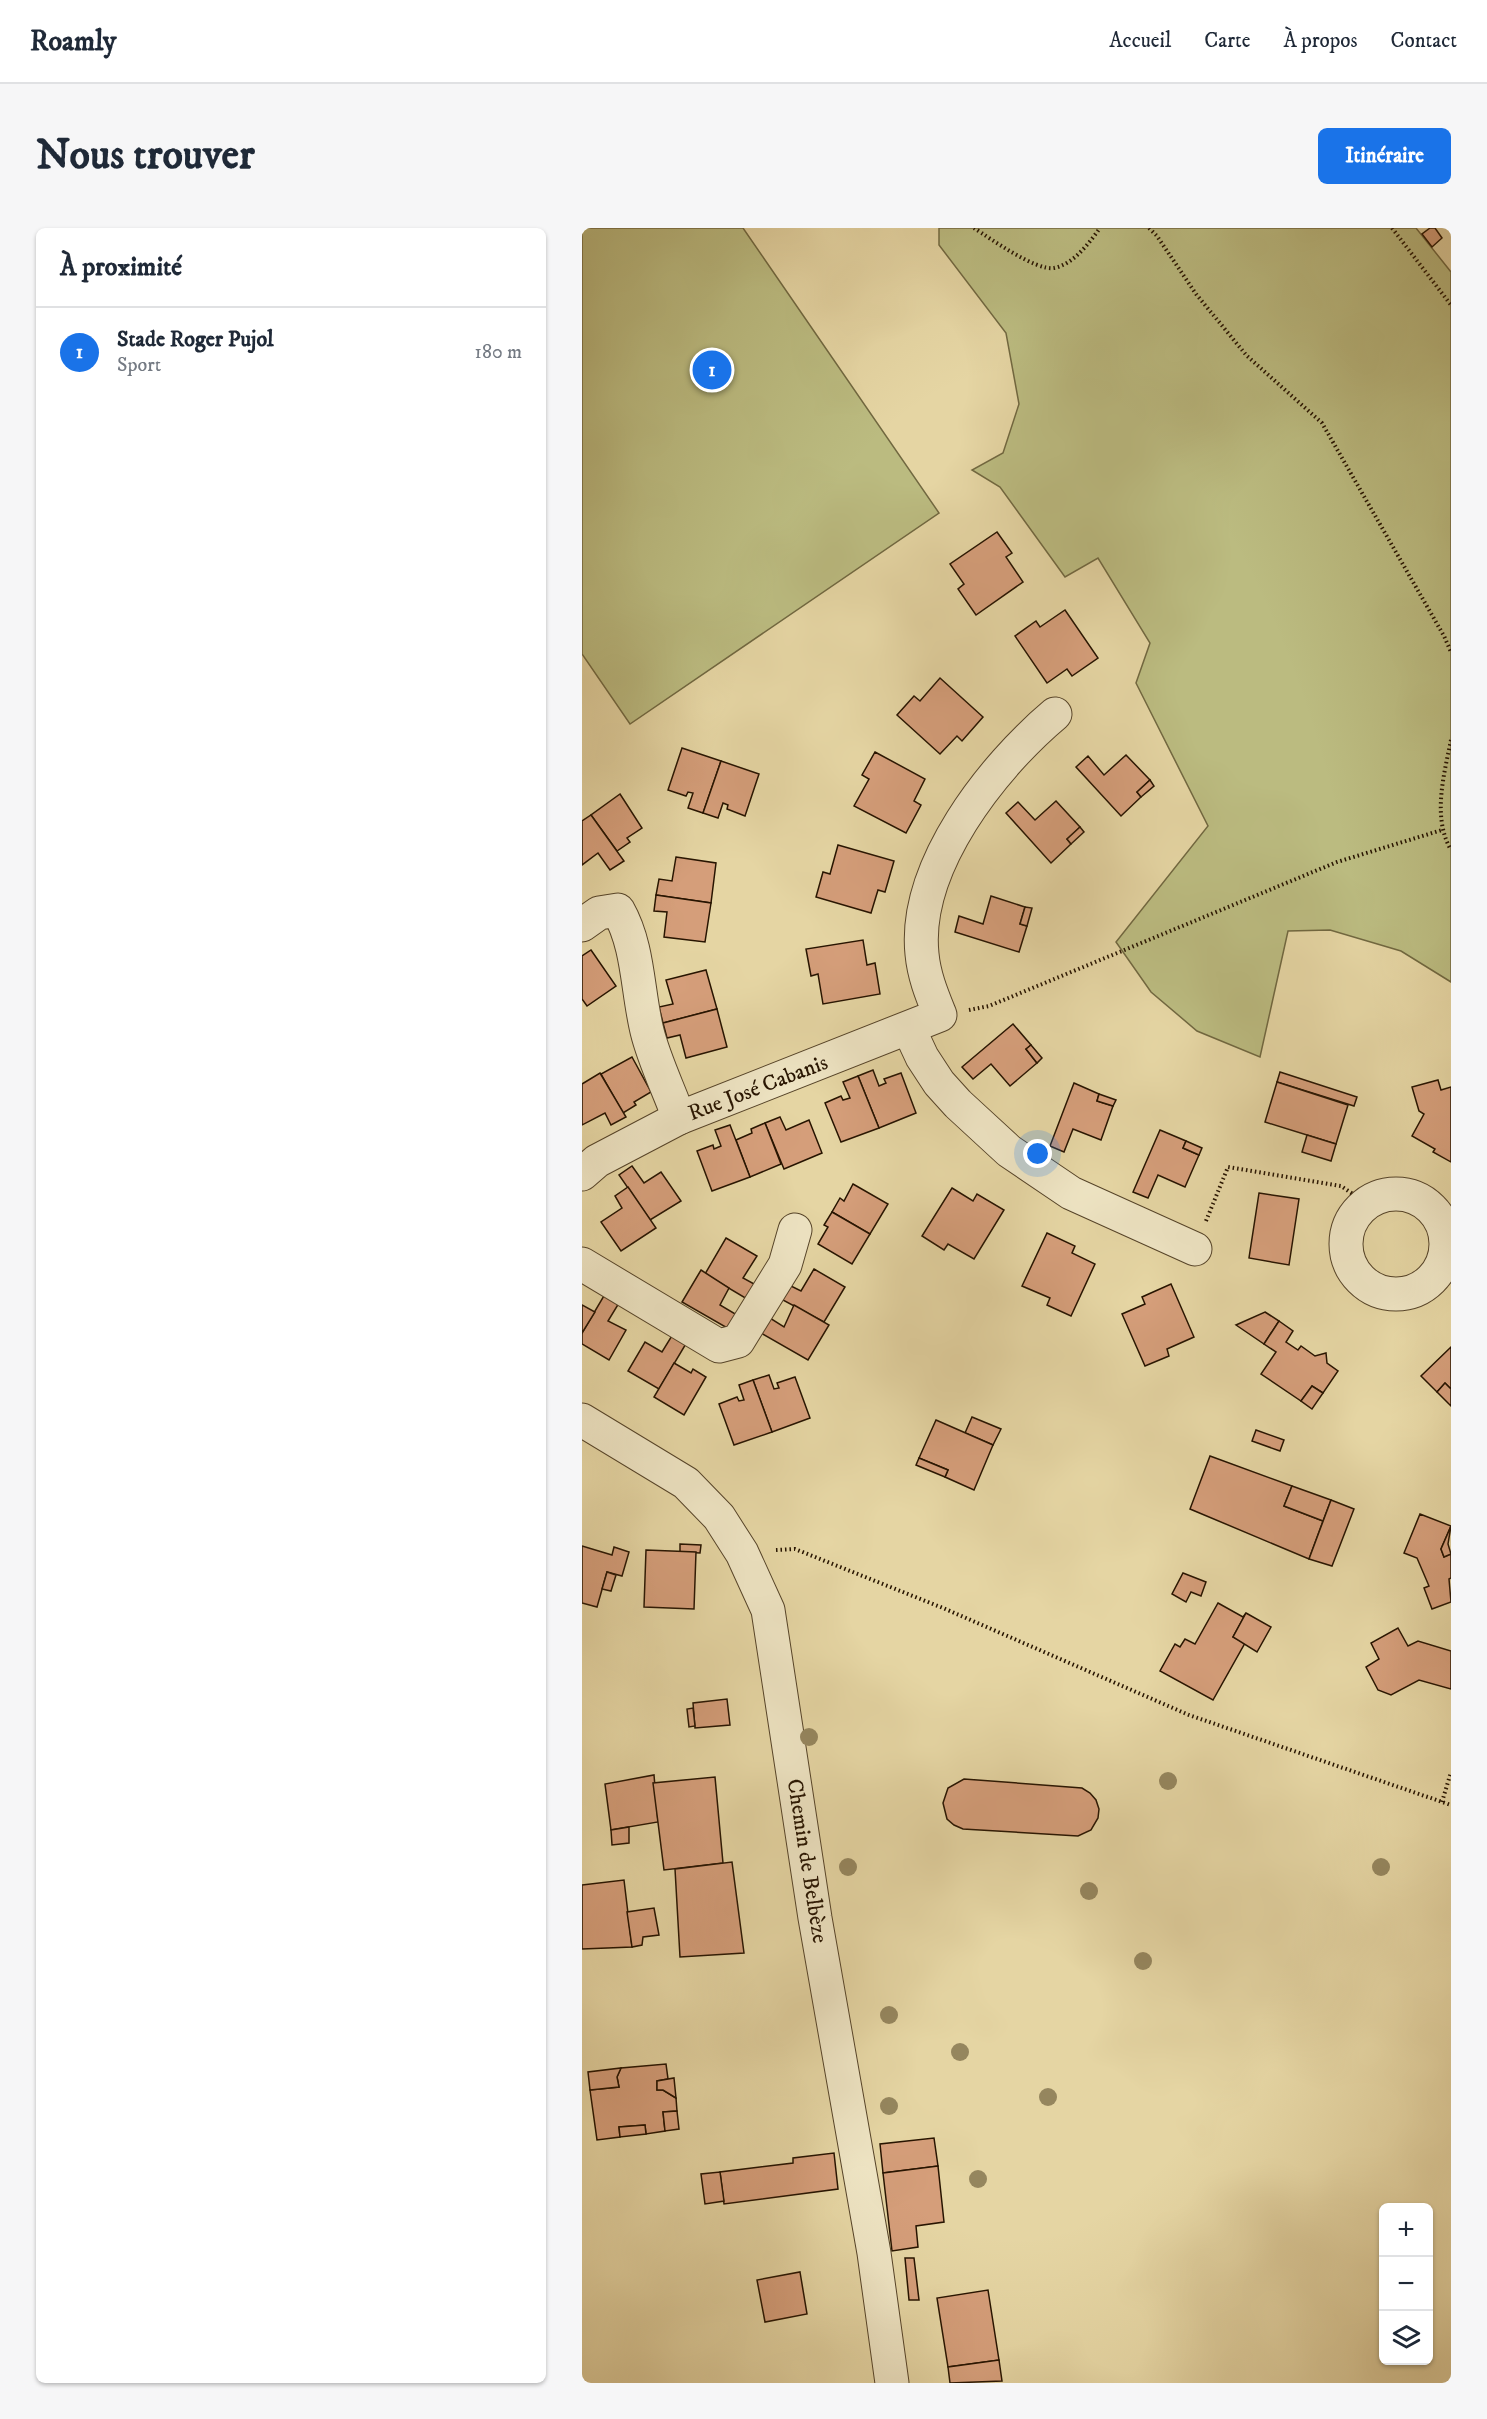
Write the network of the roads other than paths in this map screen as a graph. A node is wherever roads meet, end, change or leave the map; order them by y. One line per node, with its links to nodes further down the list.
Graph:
1 (1055, 714): 3 (street, Rue José Cabanis)
2 (582, 925): 4 (street)
3 (909, 1029): 4 (street, Rue José Cabanis); 7 (street)
4 (679, 1118): 5 (street, Rue José Cabanis)
5 (582, 1173)
6 (795, 1230): 9 (street)
7 (1195, 1249)
8 (1449, 1250): 8 (street)
9 (582, 1264)
10 (582, 1420): 11 (street, Chemin de Belbèze)
11 (892, 2383)

